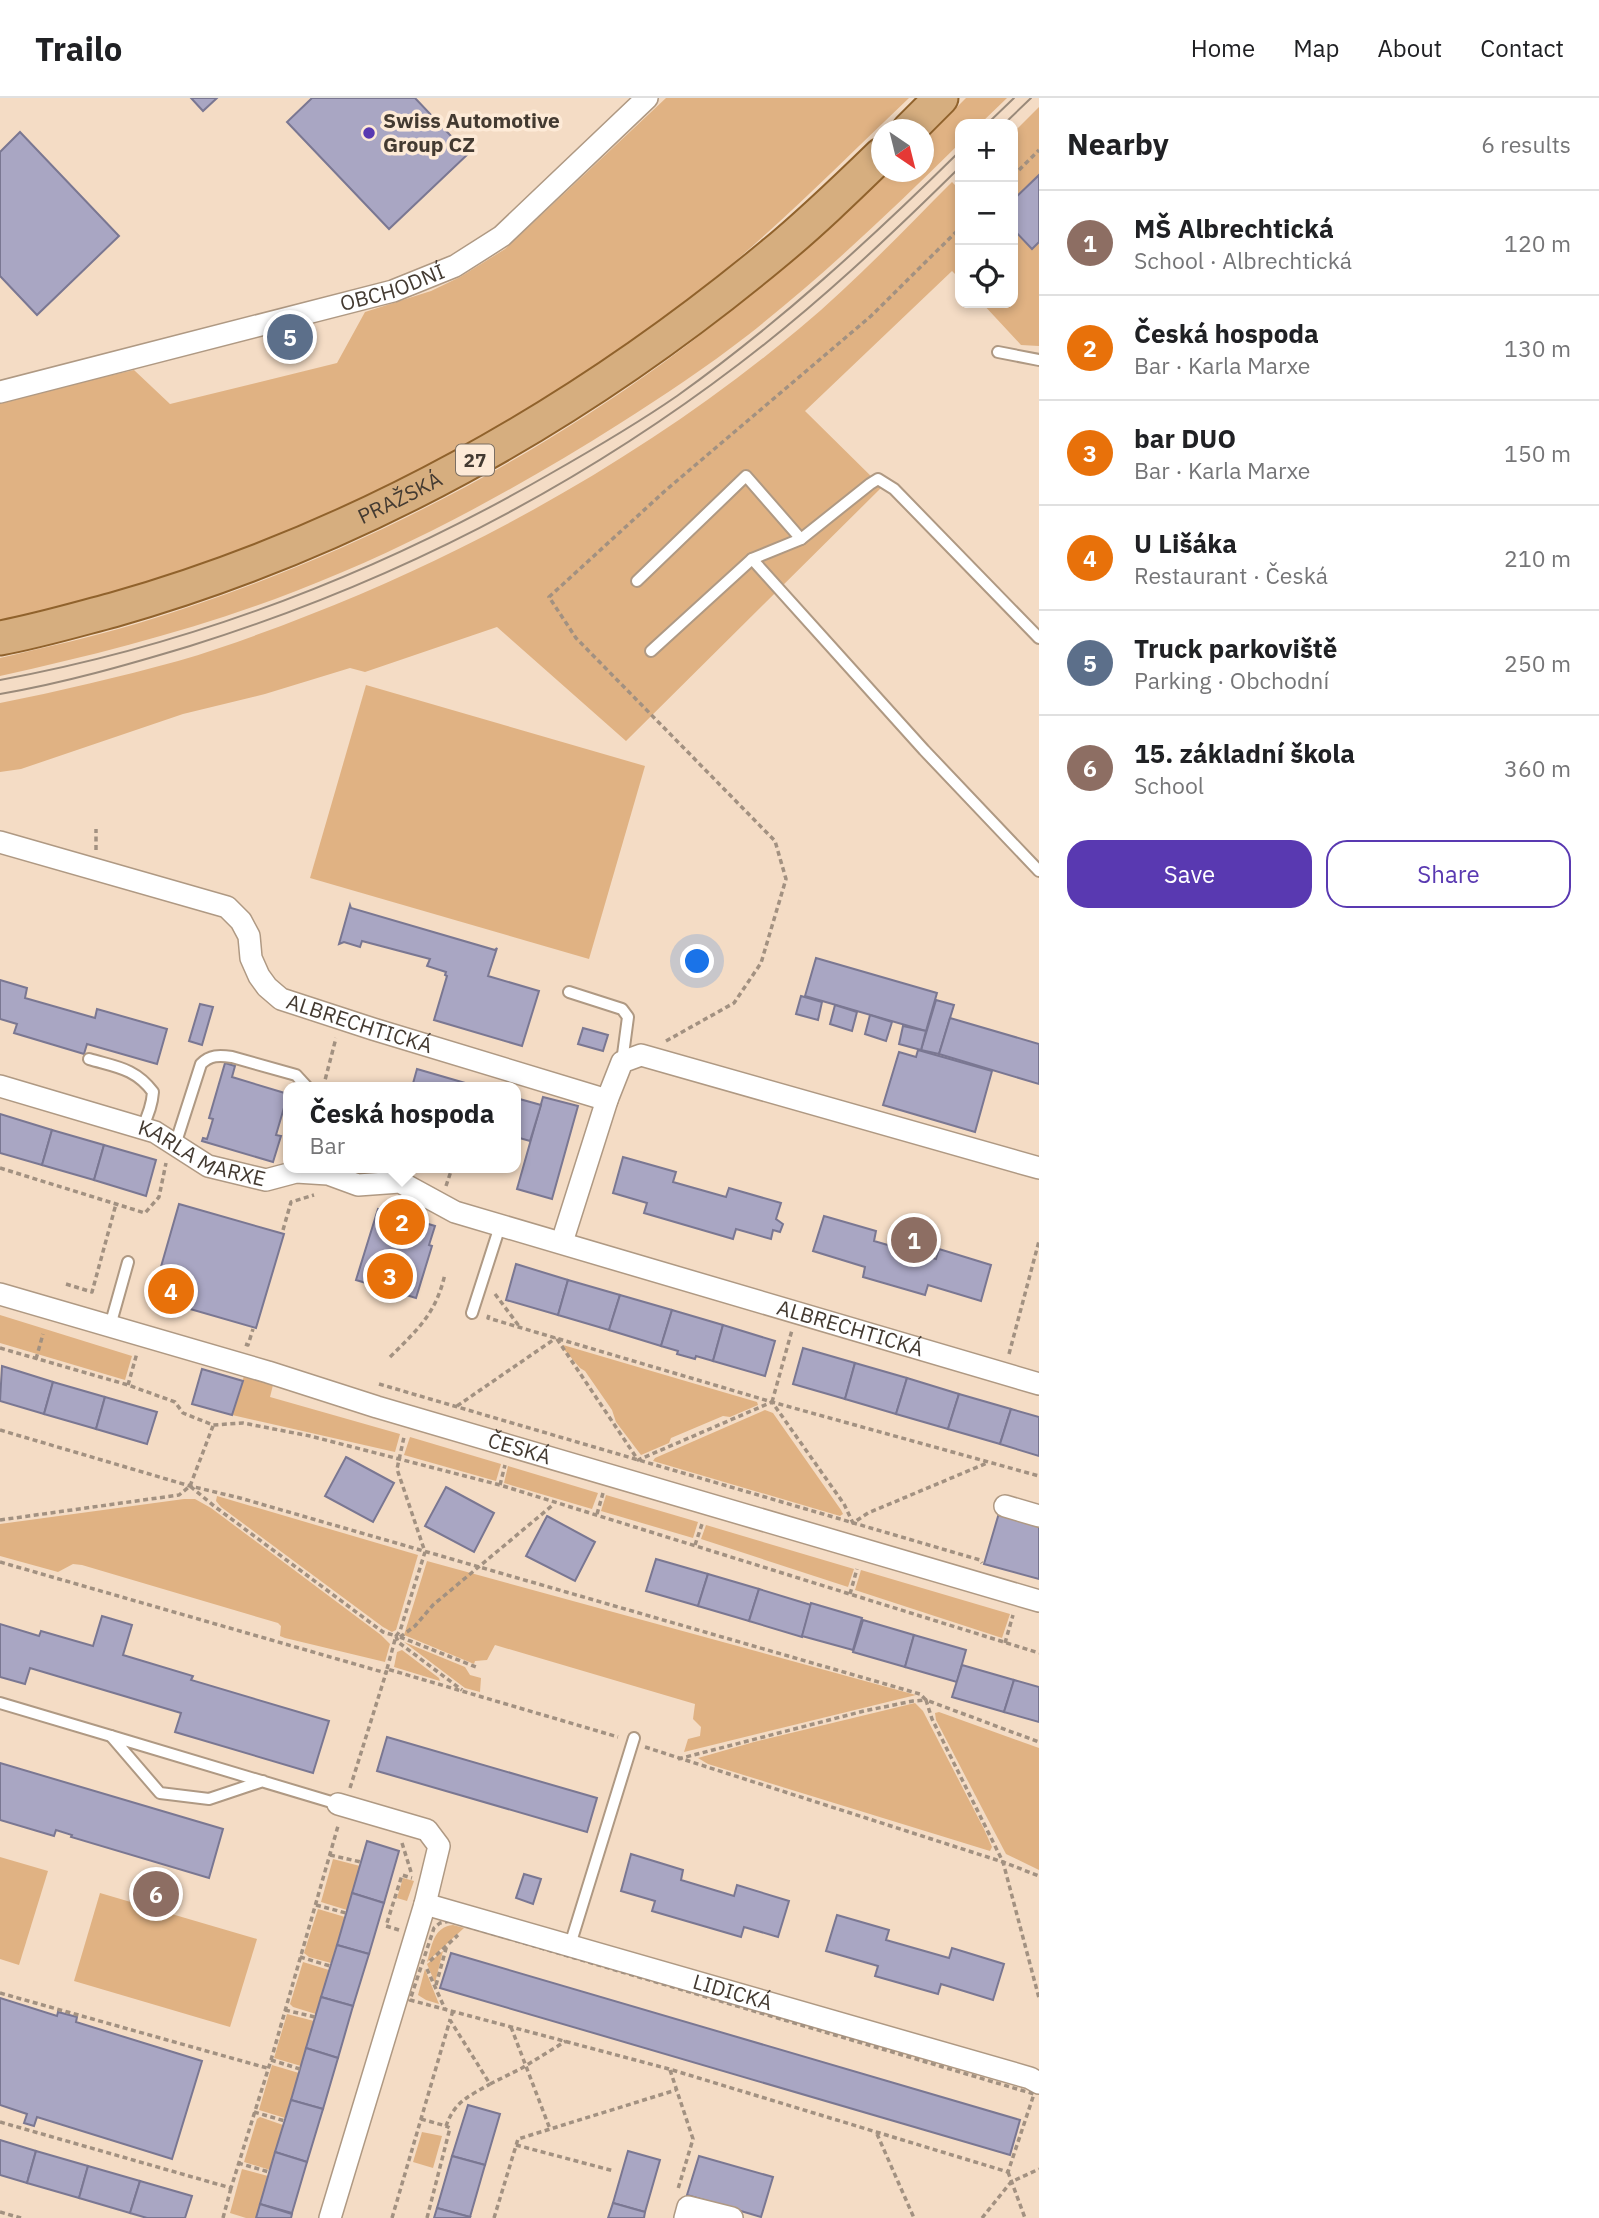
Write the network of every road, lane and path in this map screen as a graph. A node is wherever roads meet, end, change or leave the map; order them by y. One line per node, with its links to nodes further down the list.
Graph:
1 (647, 98): 10 (street, OBCHODNÍ)
2 (941, 98): 3 (main road)
3 (919, 119)
4 (1039, 150): 6 (path)
5 (871, 164): 14 (main road, PRAŽSKÁ / 27)
6 (1018, 171)
7 (955, 233): 23 (path)
8 (998, 352): 9 (lane)
9 (1039, 360)
10 (0, 392)
11 (801, 539): 12 (lane); 13 (lane); 15 (lane)
12 (752, 559): 16 (lane); 20 (lane)
13 (637, 581)
14 (0, 638)
15 (1039, 639)
16 (651, 651)
17 (96, 829): 19 (path)
18 (0, 842): 28 (street, ALBRECHTICKÁ)
19 (95, 859)
20 (1039, 871)
21 (569, 992): 23 (lane)
22 (336, 1036): 26 (path)
23 (631, 1058): 28 (street); 32 (street)
24 (89, 1059): 29 (lane)
25 (302, 1082): 30 (lane)
26 (324, 1082)
27 (0, 1086): 29 (street, KARLA MARXE)
28 (607, 1100): 42 (street)
29 (142, 1128): 30 (street, KARLA MARXE)
30 (171, 1153): 33 (street, KARLA MARXE); 38 (path)
31 (0, 1168): 38 (path)
32 (1039, 1168)
33 (292, 1173)
34 (312, 1173): 39 (street, KARLA MARXE)
35 (450, 1173): 37 (path)
36 (321, 1192): 40 (path)
37 (444, 1192)
38 (116, 1204): 45 (path)
39 (500, 1226): 42 (street, KARLA MARXE); 49 (lane)
40 (283, 1230)
41 (1039, 1241): 58 (path)
42 (562, 1242): 60 (street, ALBRECHTICKÁ)
43 (128, 1262): 50 (lane)
44 (445, 1274): 57 (path)
45 (66, 1284)
46 (498, 1284): 48 (path)
47 (0, 1294): 50 (street, ČESKÁ)
48 (495, 1294): 52 (path); 52 (path)
49 (472, 1313)
50 (110, 1326): 89 (street, ČESKÁ)
51 (793, 1326): 63 (path)
52 (520, 1328): 54 (path)
53 (43, 1334): 59 (path)
54 (556, 1339): 63 (path); 64 (path); 69 (path)
55 (140, 1344): 61 (path)
56 (0, 1348): 59 (path)
57 (390, 1357)
58 (1008, 1357)
59 (36, 1359): 61 (path)
60 (1039, 1384)
61 (128, 1385): 65 (path)
62 (397, 1388): 64 (path)
63 (772, 1402): 69 (path); 70 (path); 81 (path)
64 (457, 1406): 69 (path)
65 (213, 1425): 68 (path); 75 (path)
66 (0, 1430): 75 (path)
67 (404, 1437): 68 (path)
68 (398, 1458): 74 (path); 84 (path)
69 (638, 1460): 81 (path)
70 (989, 1462): 72 (path); 81 (path)
71 (505, 1465): 74 (path)
72 (1039, 1476)
73 (606, 1484): 78 (path)
74 (500, 1485): 76 (path)
75 (190, 1486): 80 (path); 84 (path); 91 (path)
76 (554, 1504): 78 (path); 87 (path)
77 (1005, 1506): 79 (street)
78 (597, 1514): 83 (path)
79 (1039, 1516)
80 (0, 1520)
81 (853, 1523)
82 (702, 1524): 83 (path)
83 (695, 1545): 88 (path)
84 (425, 1552): 87 (path); 91 (path)
85 (0, 1562): 95 (path)
86 (859, 1564): 88 (path)
87 (479, 1567): 91 (path); 97 (path)
88 (850, 1594): 92 (path)
89 (1039, 1601)
90 (1013, 1615): 92 (path)
91 (398, 1637): 94 (path); 95 (path); 96 (path)
92 (1005, 1643): 93 (path)
93 (1039, 1653)
94 (477, 1667)
95 (386, 1671): 96 (path); 104 (path)
96 (464, 1692): 100 (path)
97 (926, 1700): 101 (path); 102 (path); 108 (path)
98 (0, 1703): 99 (lane)
99 (111, 1736): 103 (lane); 103 (lane)
100 (633, 1740): 102 (path); 118 (lane)
101 (1039, 1742)
102 (677, 1759): 108 (path)
103 (264, 1781): 104 (lane)
104 (342, 1805): 106 (path); 112 (street)
105 (400, 1834): 110 (path)
106 (330, 1855): 107 (path); 113 (path)
107 (361, 1862)
108 (1003, 1862): 109 (path); 124 (path)
109 (1039, 1876)
110 (414, 1879): 111 (path); 116 (path)
111 (420, 1880)
112 (425, 1904): 118 (street, LIDICKÁ); 159 (street)
113 (316, 1905): 114 (path); 119 (path)
114 (346, 1913)
115 (468, 1926): 117 (path); 120 (path); 152 (path)
116 (404, 1931)
117 (447, 1945): 120 (path); 122 (path)
118 (570, 1945): 137 (street, LIDICKÁ)
119 (300, 1957): 121 (path); 125 (path)
120 (424, 1963): 122 (path); 126 (path)
121 (330, 1966)
122 (435, 1987): 126 (path)
123 (0, 1993): 134 (path)
124 (1039, 1998)
125 (285, 2010): 128 (path); 132 (path)
126 (446, 2010): 127 (path)
127 (453, 2011): 129 (path); 130 (path)
128 (315, 2017)
129 (450, 2020): 138 (path); 141 (path)
130 (511, 2027): 131 (path); 133 (path)
131 (566, 2041): 133 (path); 136 (path)
132 (271, 2060): 134 (path); 135 (path)
133 (526, 2065): 138 (path); 145 (path)
134 (268, 2068): 140 (path)
135 (300, 2068)
136 (669, 2069): 139 (path); 146 (path)
137 (1039, 2083)
138 (490, 2084): 144 (path)
139 (676, 2090): 145 (path); 155 (path)
140 (254, 2112): 142 (path); 148 (path)
141 (421, 2119): 144 (path); 160 (path)
142 (285, 2121)
143 (0, 2122): 154 (path)
144 (446, 2126): 161 (path)
145 (550, 2129): 147 (path)
146 (876, 2132): 152 (path); 165 (path)
147 (516, 2145): 150 (path); 162 (path)
148 (239, 2163): 151 (path); 154 (path)
149 (1039, 2169): 153 (path)
150 (614, 2171)
151 (270, 2172)
152 (1008, 2172): 153 (path)
153 (1011, 2182): 166 (path); 167 (path)
154 (231, 2188): 157 (path)
155 (677, 2192)
156 (0, 2212): 158 (path)
157 (224, 2217)
158 (20, 2218)
159 (330, 2218)
160 (392, 2218)
161 (427, 2218)
162 (494, 2218)
163 (685, 2218): 164 (street)
164 (732, 2218)
165 (914, 2218)
166 (982, 2218)
167 (1025, 2218)

